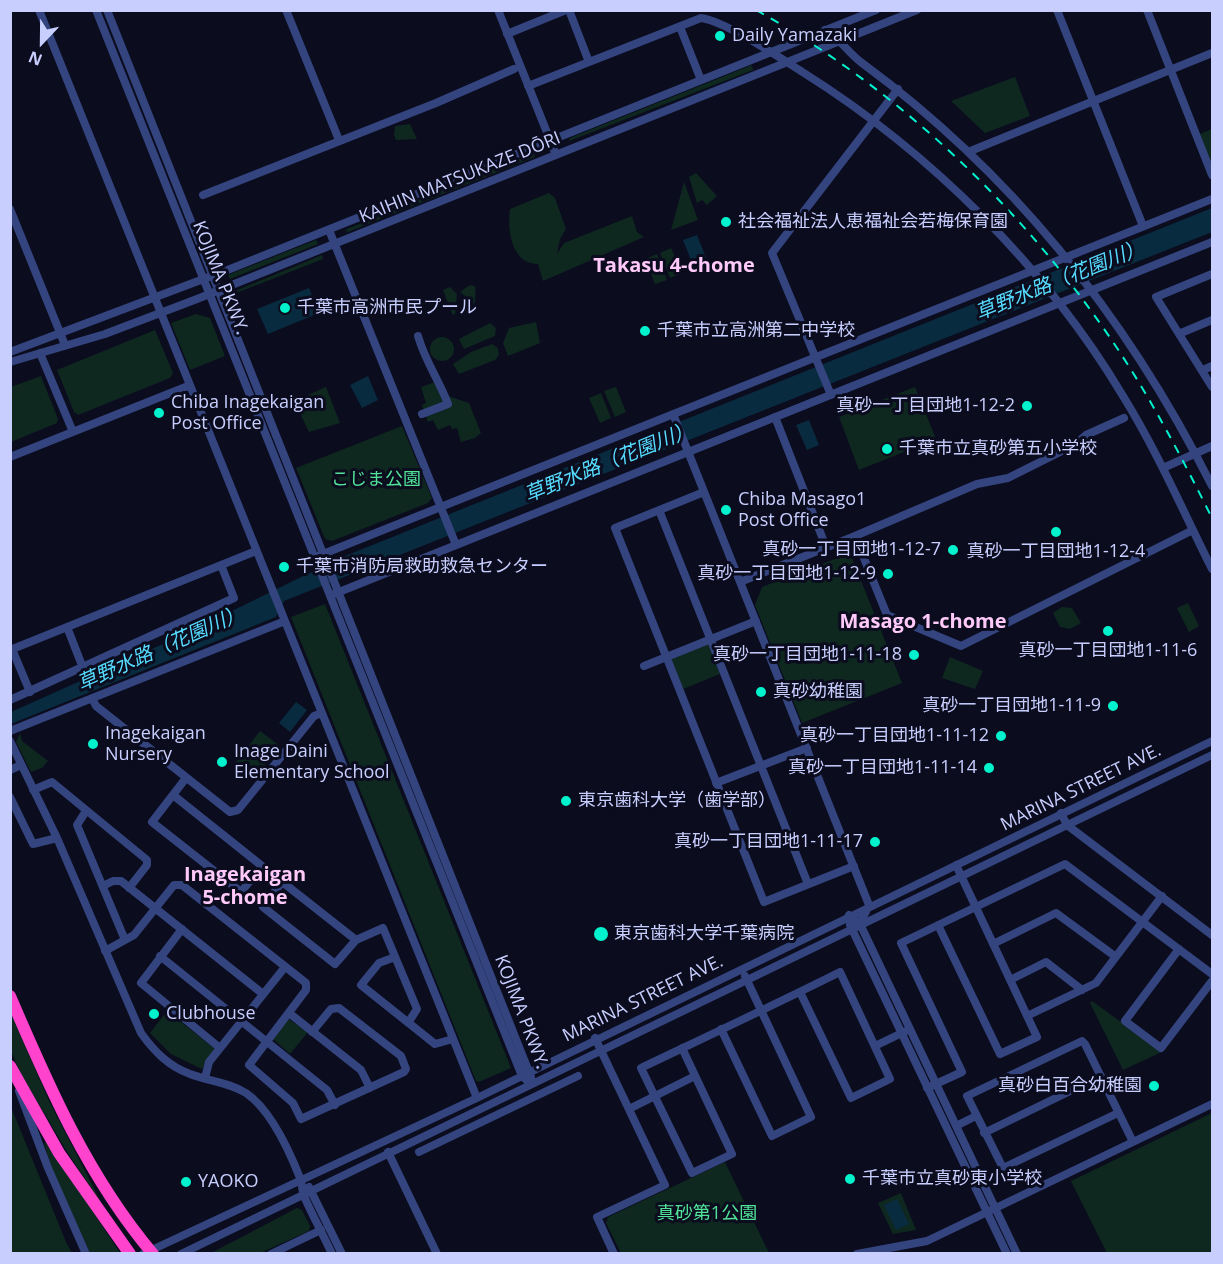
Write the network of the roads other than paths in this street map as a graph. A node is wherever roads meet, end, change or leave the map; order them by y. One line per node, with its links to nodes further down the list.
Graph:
1 (39, 10): 44 (street)
2 (286, 10): 26 (street)
3 (498, 10): 13 (street)
4 (567, 10): 13 (street); 17 (street)
5 (876, 10): 12 (street, KAIHIN MATSUKAZE DŌRI)
6 (917, 10): 14 (street, KAIHIN MATSUKAZE DŌRI)
7 (1057, 10): 24 (street)
8 (1147, 10): 20 (street)
9 (110, 11): 10 (street); 41 (street, KOJIMA PKWY.)
10 (97, 13): 41 (street, KOJIMA PKWY.)
11 (680, 27): 15 (street); 17 (street); 21 (street)
12 (825, 30): 14 (street); 15 (street, KAIHIN MATSUKAZE DŌRI)
13 (507, 34): 22 (street)
14 (843, 41): 18 (street, KAIHIN MATSUKAZE DŌRI); 23 (street)
15 (770, 52): 18 (street); 21 (street, KAIHIN MATSUKAZE DŌRI)
16 (1212, 53): 20 (street)
17 (589, 62): 22 (street)
18 (788, 63): 25 (street); 29 (street, KAIHIN MATSUKAZE DŌRI)
19 (514, 69): 26 (street)
20 (1171, 70): 24 (street); 30 (street)
21 (701, 80): 27 (street, KAIHIN MATSUKAZE DŌRI)
22 (528, 86): 27 (street)
23 (898, 89): 25 (street); 28 (street)
24 (1093, 101): 28 (street); 34 (street)
25 (874, 121): 39 (street); 54 (street)
26 (339, 140): 31 (street)
27 (550, 141): 29 (street); 35 (street, KAIHIN MATSUKAZE DŌRI)
28 (968, 152): 38 (street)
29 (556, 155): 37 (street, KAIHIN MATSUKAZE DŌRI)
30 (1212, 175)
31 (203, 195)
32 (1212, 199): 34 (street)
33 (10, 209): 48 (street)
34 (1143, 226): 38 (street)
35 (329, 230): 37 (street); 41 (street, KAIHIN MATSUKAZE DŌRI)
36 (1212, 242): 42 (street)
37 (335, 244): 43 (street, KAIHIN MATSUKAZE DŌRI); 73 (street)
38 (1066, 257): 39 (street); 42 (street)
39 (1032, 271): 45 (street); 54 (street)
40 (1212, 274): 49 (street)
41 (208, 278): 43 (street, KOJIMA PKWY.); 44 (street, KAIHIN MATSUKAZE DŌRI)
42 (1093, 290): 45 (street); 68 (street)
43 (213, 293): 46 (street, KAIHIN MATSUKAZE DŌRI); 80 (street, KOJIMA PKWY.); 81 (street, KOJIMA PKWY.)
44 (154, 298): 46 (street); 48 (street, KAIHIN MATSUKAZE DŌRI)
45 (1059, 304): 60 (street); 70 (street)
46 (160, 314): 51 (street, KAIHIN MATSUKAZE DŌRI); 58 (street)
47 (1212, 320): 49 (street)
48 (60, 333): 51 (street); 52 (street, KAIHIN MATSUKAZE DŌRI)
49 (1181, 333): 57 (street)
50 (418, 336): 61 (street)
51 (65, 345): 53 (street, KAIHIN MATSUKAZE DŌRI)
52 (10, 352)
53 (40, 353): 55 (street, KAIHIN MATSUKAZE DŌRI); 65 (street)
54 (815, 357): 60 (street); 62 (street)
55 (10, 362)
56 (1212, 366): 57 (street)
57 (1203, 370): 59 (street)
58 (188, 386): 65 (street); 79 (street)
59 (1212, 387)
60 (831, 395): 63 (street)
61 (422, 414)
62 (673, 414): 67 (street); 73 (street)
63 (775, 417): 67 (street); 78 (street)
64 (1124, 418): 76 (street)
65 (73, 432): 69 (street)
66 (1212, 446): 68 (street)
67 (688, 452): 72 (street); 77 (street)
68 (1195, 453): 70 (street); 71 (street)
69 (10, 457)
70 (1162, 468): 75 (street)
71 (1212, 486)
72 (704, 492): 74 (street); 84 (street)
73 (441, 507): 77 (street); 80 (street)
74 (659, 510): 89 (street); 91 (street)
75 (1193, 530): 76 (street); 83 (street)
76 (855, 536): 78 (street)
77 (456, 545): 85 (street)
78 (826, 547): 84 (street)
79 (256, 551): 82 (street); 86 (street)
80 (323, 554): 81 (street); 85 (street, KOJIMA PKWY.)
81 (314, 558): 85 (street, KOJIMA PKWY.)
82 (221, 565): 88 (street); 93 (street)
83 (1212, 568)
84 (740, 582): 87 (street)
85 (333, 594): 169 (street, KOJIMA PKWY.); 170 (street, KOJIMA PKWY.)
86 (284, 618): 95 (street); 97 (street)
87 (756, 621): 89 (street); 101 (street)
88 (67, 627): 90 (street); 93 (street)
89 (709, 639): 91 (street); 104 (street)
90 (11, 649): 94 (street)
91 (666, 657): 92 (street); 107 (street)
92 (644, 666)
93 (83, 668): 94 (street)
94 (30, 692): 96 (street)
95 (92, 698): 98 (street); 106 (street)
96 (10, 700)
97 (322, 713): 106 (street); 162 (street)
98 (10, 730)
99 (10, 741): 103 (street)
100 (1212, 741): 112 (street, MARINA STREET AVE.)
101 (807, 748): 104 (street); 117 (street)
102 (1212, 755): 113 (street, MARINA STREET AVE.)
103 (21, 765): 105 (street); 108 (street)
104 (761, 766): 107 (street); 120 (street)
105 (10, 770)
106 (186, 778): 109 (street)
107 (716, 783): 120 (street)
108 (33, 790): 111 (street); 114 (street)
109 (173, 795): 116 (street); 116 (street)
110 (10, 797): 114 (street)
111 (86, 811): 121 (street); 122 (street)
112 (1061, 813): 113 (street); 115 (street, MARINA STREET AVE.)
113 (1067, 825): 118 (street, MARINA STREET AVE.); 123 (street)
114 (57, 838): 138 (street)
115 (956, 865): 118 (street); 124 (street, MARINA STREET AVE.)
116 (262, 866): 119 (street)
117 (854, 866): 120 (street); 124 (street)
118 (960, 876): 125 (street); 129 (street, MARINA STREET AVE.)
119 (282, 882): 135 (street); 135 (street)
120 (808, 884)
121 (103, 886): 122 (street); 134 (street)
122 (129, 888): 126 (street)
123 (1162, 896): 128 (street); 133 (street)
124 (869, 905): 127 (street, MARINA STREET AVE.); 129 (street)
125 (976, 907): 128 (street); 130 (street); 136 (street)
126 (155, 908): 132 (street); 134 (street); 142 (street)
127 (849, 915): 129 (street); 131 (street); 143 (street, MARINA STREET AVE.)
128 (1143, 921): 137 (street); 141 (street)
129 (860, 924): 131 (street, MARINA STREET AVE.); 158 (street)
130 (938, 925): 154 (street); 176 (street)
131 (851, 929): 145 (street, MARINA STREET AVE.); 160 (street)
132 (182, 930): 139 (street); 150 (street)
133 (1212, 935)
134 (125, 940): 138 (street)
135 (356, 940): 140 (street)
136 (993, 944): 141 (street); 146 (street)
137 (1179, 949): 144 (street); 147 (street)
138 (105, 951): 174 (street)
139 (160, 956): 155 (street); 165 (street)
140 (395, 957): 156 (street); 156 (street)
141 (1116, 957): 148 (street)
142 (285, 966): 150 (street); 153 (street)
143 (740, 968): 145 (street); 161 (street, MARINA STREET AVE.)
144 (1212, 974)
145 (746, 980): 152 (street); 167 (street, MARINA STREET AVE.)
146 (1010, 980): 148 (street); 154 (street)
147 (1212, 981)
148 (1082, 990): 154 (street)
149 (800, 992): 152 (street); 164 (street); 164 (street)
150 (263, 994): 155 (street)
151 (10, 996): 197 (highway)
152 (761, 1011): 157 (street); 157 (street)
153 (289, 1013): 159 (street); 163 (street)
154 (1027, 1016)
155 (242, 1021): 163 (street); 165 (street)
156 (408, 1023): 162 (street)
157 (722, 1029): 166 (street)
158 (910, 1029): 160 (street); 176 (street)
159 (312, 1032): 177 (street); 177 (street)
160 (901, 1033): 164 (street); 178 (street)
161 (595, 1038): 167 (street); 169 (street, MARINA STREET AVE.)
162 (453, 1039): 180 (street)
163 (267, 1040): 182 (street); 182 (street)
164 (875, 1046)
165 (220, 1048): 174 (street)
166 (682, 1048): 172 (street); 179 (street)
167 (601, 1050): 175 (street, MARINA STREET AVE.); 183 (street)
168 (10, 1068): 198 (street); 199 (highway)
169 (530, 1072): 170 (street, MARINA STREET AVE.); 175 (street, KOJIMA PKWY.)
170 (522, 1076): 175 (street, KOJIMA PKWY.); 180 (street, MARINA STREET AVE.)
171 (578, 1076): 190 (street)
172 (695, 1076): 179 (street); 179 (street)
173 (1101, 1076): 184 (street); 185 (street); 187 (street)
174 (205, 1078): 191 (street)
175 (531, 1084): 189 (street, MARINA STREET AVE.)
176 (936, 1084): 178 (street); 186 (street)
177 (370, 1088): 182 (street)
178 (927, 1088): 195 (street)
179 (655, 1096): 183 (street)
180 (477, 1098): 191 (street, MARINA STREET AVE.)
181 (1212, 1104): 188 (street)
182 (335, 1106)
183 (629, 1109): 205 (street)
184 (1119, 1113): 187 (street); 188 (street)
185 (976, 1116): 186 (street); 187 (street)
186 (956, 1126): 194 (street)
187 (984, 1133)
188 (1133, 1142): 194 (street)
189 (388, 1152): 192 (street, MARINA STREET AVE.); 204 (street)
190 (419, 1152)
191 (301, 1180): 192 (street); 193 (street); 197 (street, MARINA STREET AVE.)
192 (312, 1189): 193 (street, MARINA STREET AVE.); 203 (street)
193 (303, 1194): 196 (street); 200 (street, MARINA STREET AVE.)
194 (995, 1208): 195 (street); 208 (street)
195 (987, 1212): 206 (street); 207 (street)
196 (321, 1230): 201 (street); 202 (street)
197 (149, 1252)
198 (86, 1254)
199 (130, 1254)
200 (181, 1254)
201 (271, 1254)
202 (332, 1254)
203 (342, 1254)
204 (437, 1254)
205 (614, 1254)
206 (857, 1254)
207 (1006, 1254)
208 (1017, 1254)

